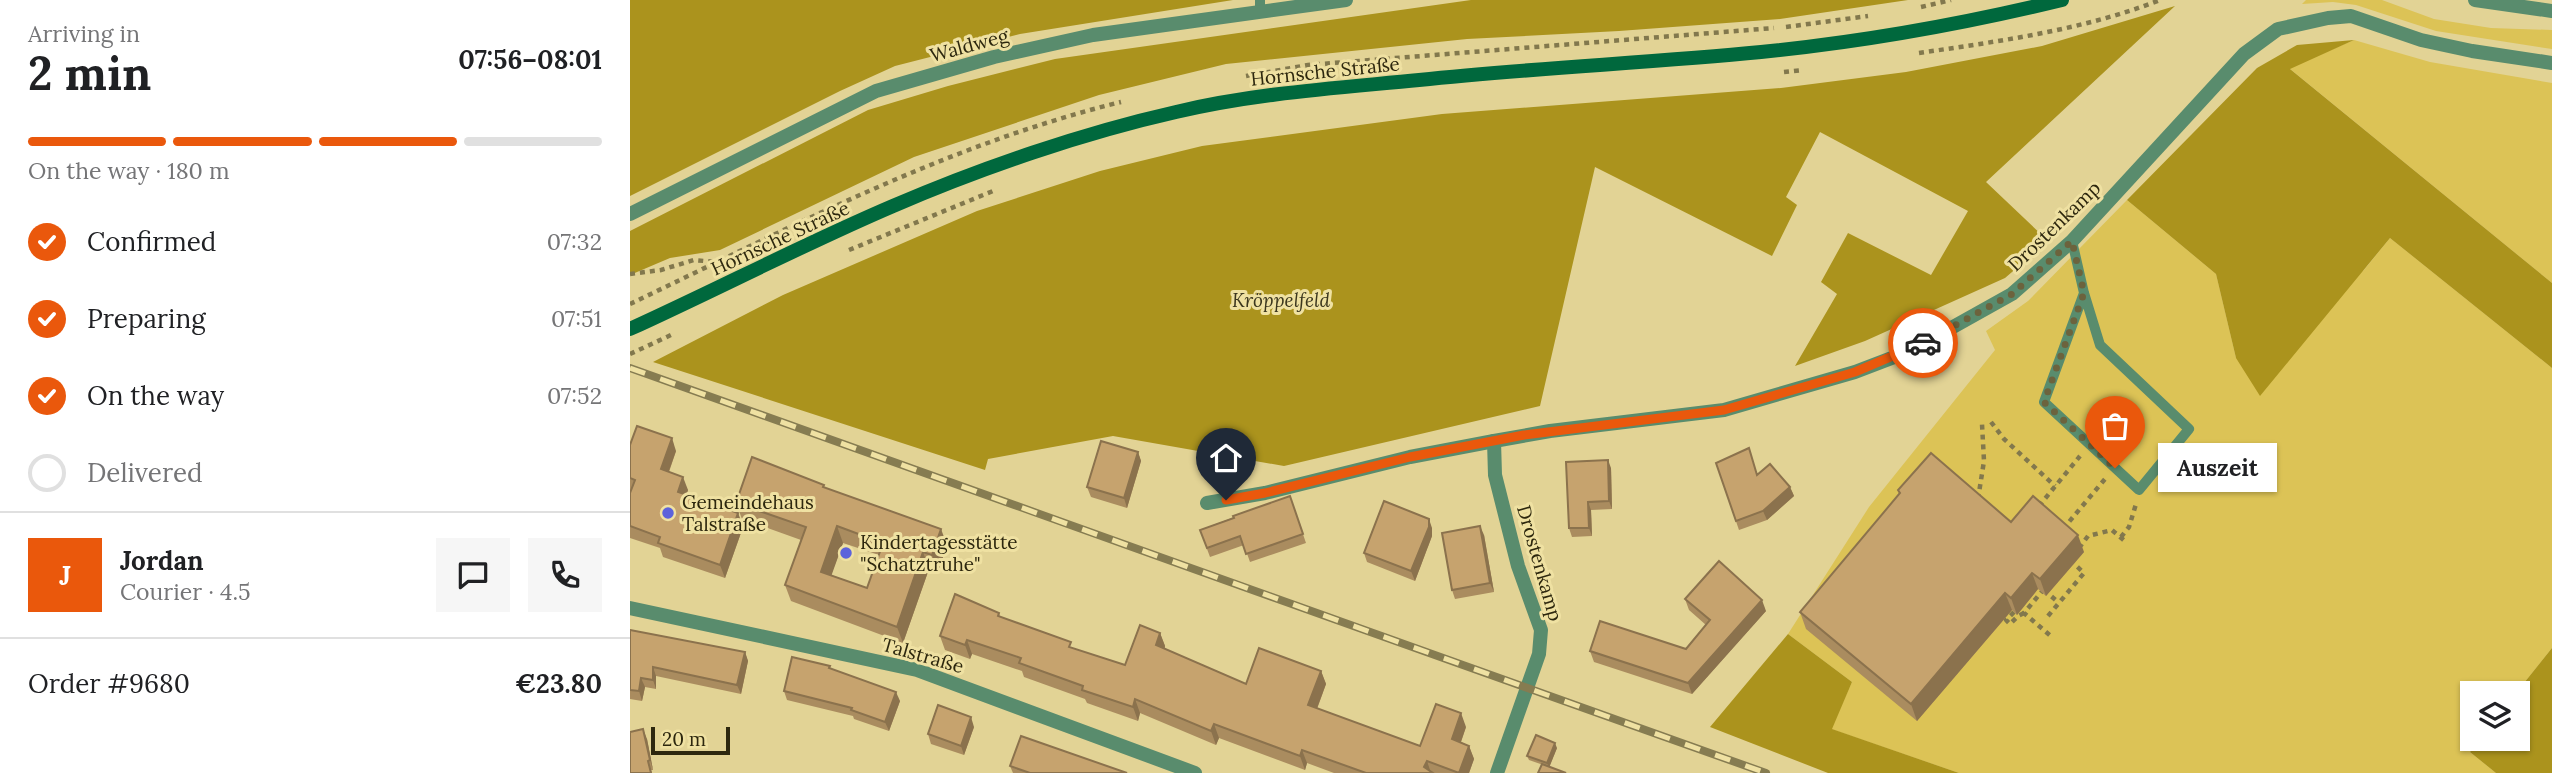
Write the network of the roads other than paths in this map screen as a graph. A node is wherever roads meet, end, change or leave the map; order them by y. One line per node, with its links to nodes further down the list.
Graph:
1 (1346, 0): 4 (street, Waldweg)
2 (2062, 0): 10 (main road, Hornsche Straße)
3 (2475, 0): 5 (street)
4 (1260, 6): 7 (street, Waldweg)
5 (2552, 11)
6 (2552, 62): 8 (street, Drostenkamp)
7 (630, 215)
8 (2072, 241): 9 (lane); 11 (street, Drostenkamp)
9 (2084, 293): 9 (lane)
10 (630, 329)
11 (1494, 441): 12 (street, Drostenkamp); 15 (street, Drostenkamp)
12 (1207, 503)
13 (630, 608): 14 (street, Talstraße)
14 (1195, 773)
15 (1497, 773)

